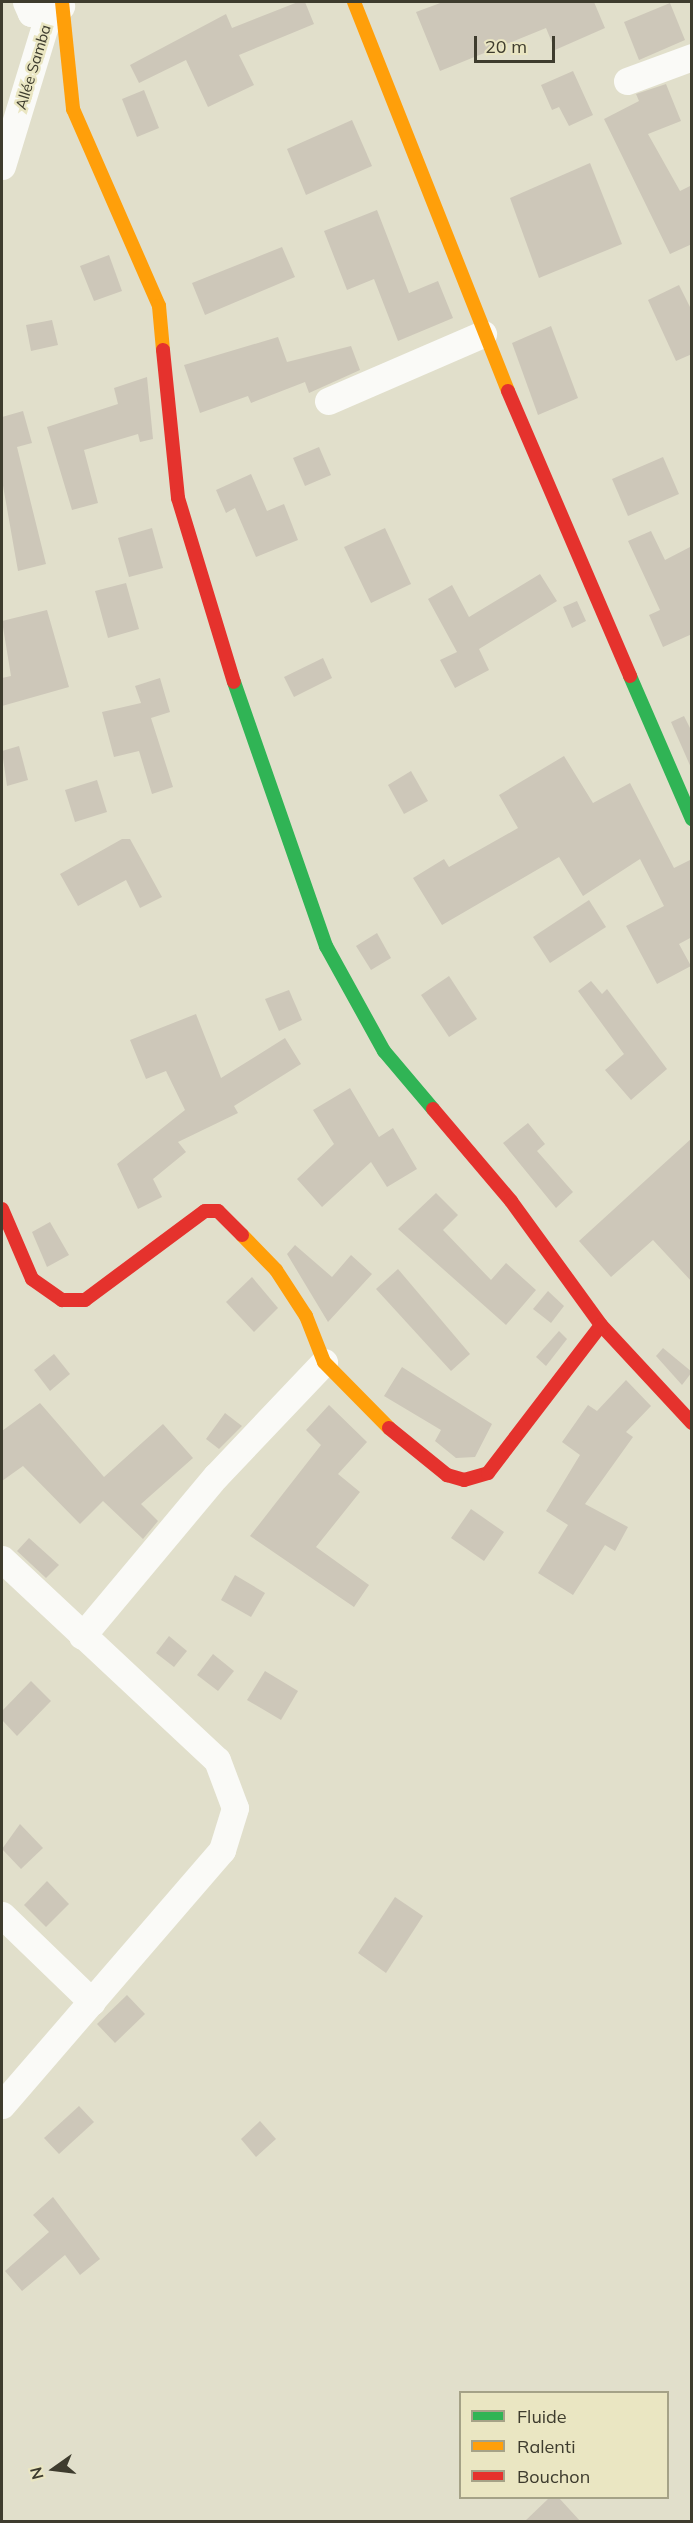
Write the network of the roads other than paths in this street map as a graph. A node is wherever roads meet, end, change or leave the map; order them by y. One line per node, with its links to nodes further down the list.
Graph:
1 (354, 2): 6 (street)
2 (46, 5): 5 (street, Allée Samba); 10 (street)
3 (692, 57): 4 (street)
4 (627, 81)
5 (2, 166)
6 (483, 334): 7 (street); 8 (street)
7 (328, 401)
8 (692, 819)
9 (2, 1209): 11 (street)
10 (601, 1325): 11 (street); 12 (street)
11 (324, 1362): 14 (street)
12 (692, 1423)
13 (2, 1559): 14 (street)
14 (82, 1636): 16 (street)
15 (2, 1915): 16 (street)
16 (93, 2002): 17 (street)
17 (2, 2105)

